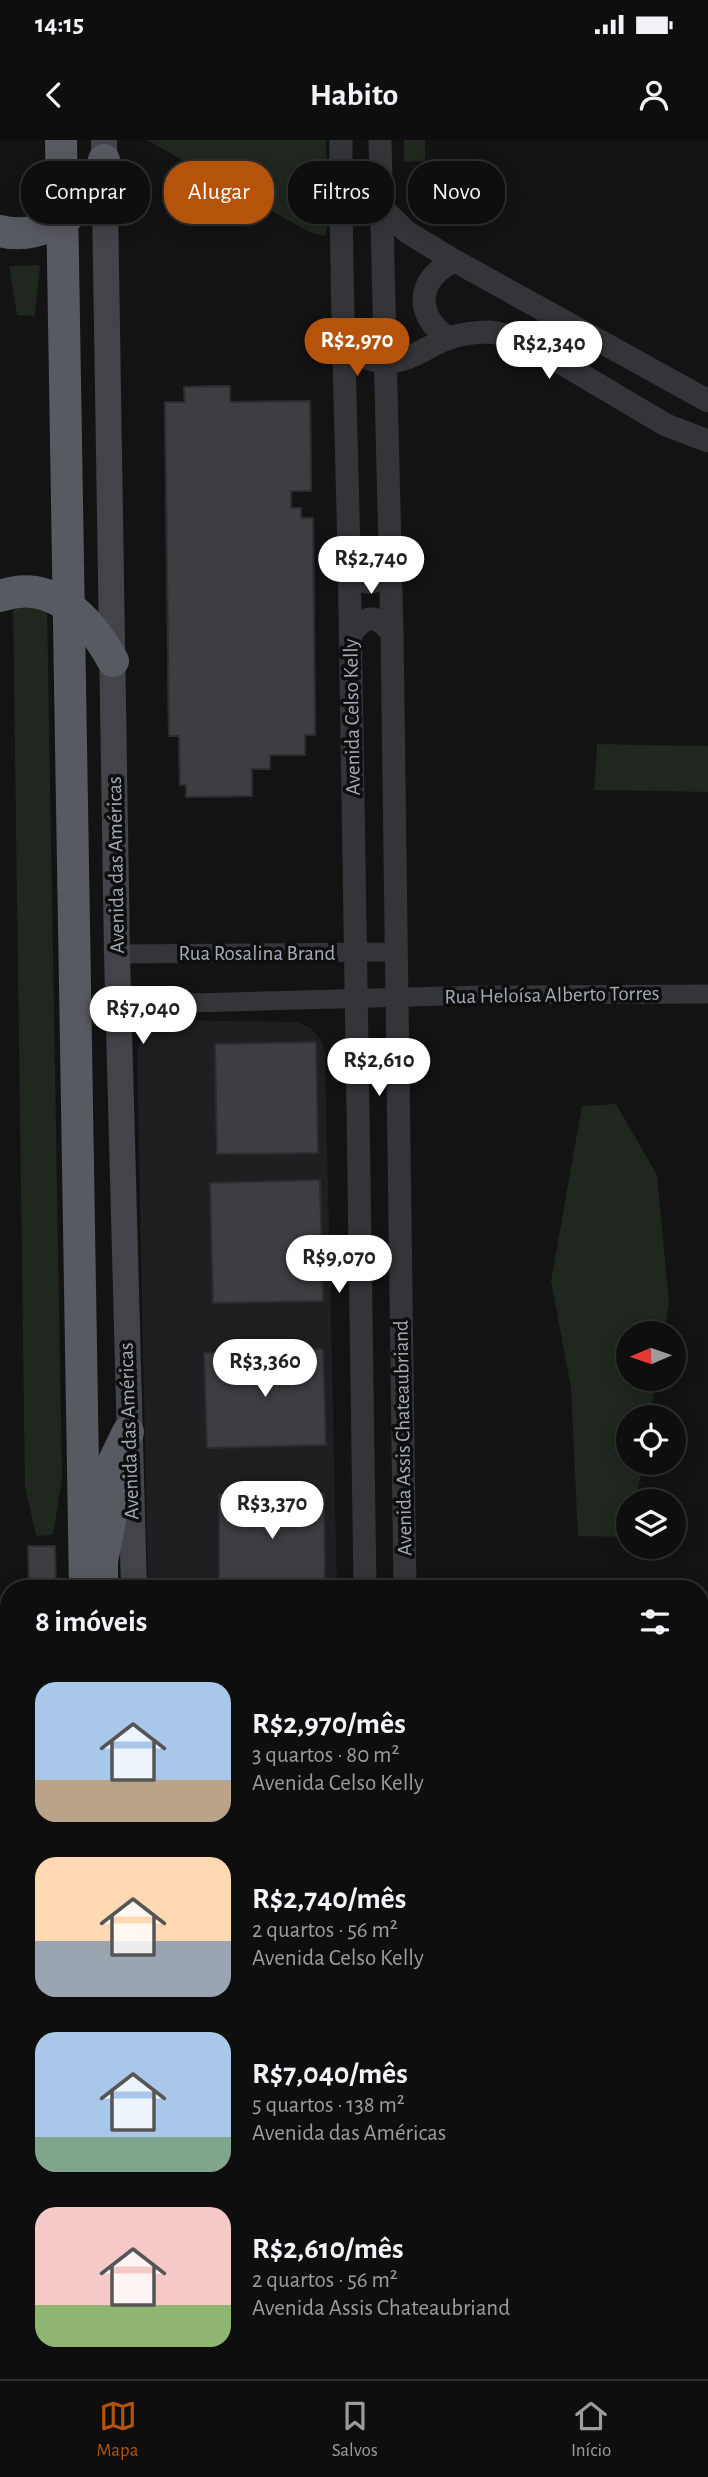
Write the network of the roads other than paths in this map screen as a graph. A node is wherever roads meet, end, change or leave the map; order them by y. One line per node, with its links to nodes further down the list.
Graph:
1 (61, 140): 5 (highway, Avenida das Américas)
2 (341, 140): 14 (street, Avenida Celso Kelly)
3 (380, 140): 6 (street, Avenida Celso Kelly)
4 (104, 150): 24 (main road, Avenida das Américas)
5 (61, 161)
6 (380, 161)
7 (394, 220): 12 (street)
8 (53, 224): 11 (highway)
9 (62, 224): 21 (highway, Avenida das Américas)
10 (382, 224): 15 (street, Avenida Celso Kelly)
11 (0, 231)
12 (455, 261): 13 (street); 16 (street)
13 (449, 338): 15 (street); 17 (street)
14 (345, 348): 15 (street); 18 (street, Avenida Celso Kelly)
15 (386, 362): 19 (street, Avenida Celso Kelly)
16 (708, 401)
17 (708, 441)
18 (350, 570): 19 (street); 23 (street, Avenida Celso Kelly)
19 (391, 570): 22 (street, Avenida Celso Kelly)
20 (0, 596): 21 (highway)
21 (69, 606): 24 (highway); 35 (highway, Avenida das Américas)
22 (392, 633): 23 (street); 25 (street, Avenida Celso Kelly)
23 (351, 634): 26 (street, Avenida Celso Kelly)
24 (113, 661): 27 (main road, Avenida das Américas)
25 (396, 952): 26 (street, Rua Rosalina Brand); 29 (street, Avenida Assis Chateaubriand)
26 (355, 953): 27 (street, Rua Rosalina Brand); 30 (street, Avenida Celso Kelly)
27 (117, 954): 31 (main road, Avenida das Américas)
28 (708, 994): 29 (street, Rua Heloísa Alberto Torres)
29 (396, 998): 30 (street); 33 (street, Avenida Assis Chateaubriand)
30 (356, 1000): 31 (street); 32 (street, Avenida Assis Chateaubriand)
31 (118, 1005): 34 (main road, Avenida das Américas)
32 (358, 1136): 33 (street); 38 (street, Avenida Assis Chateaubriand)
33 (398, 1136): 39 (street, Avenida Assis Chateaubriand)
34 (128, 1432): 36 (highway); 37 (main road, Avenida das Américas)
35 (85, 1580)
36 (101, 1580)
37 (134, 1580)
38 (365, 1580)
39 (405, 1580)

